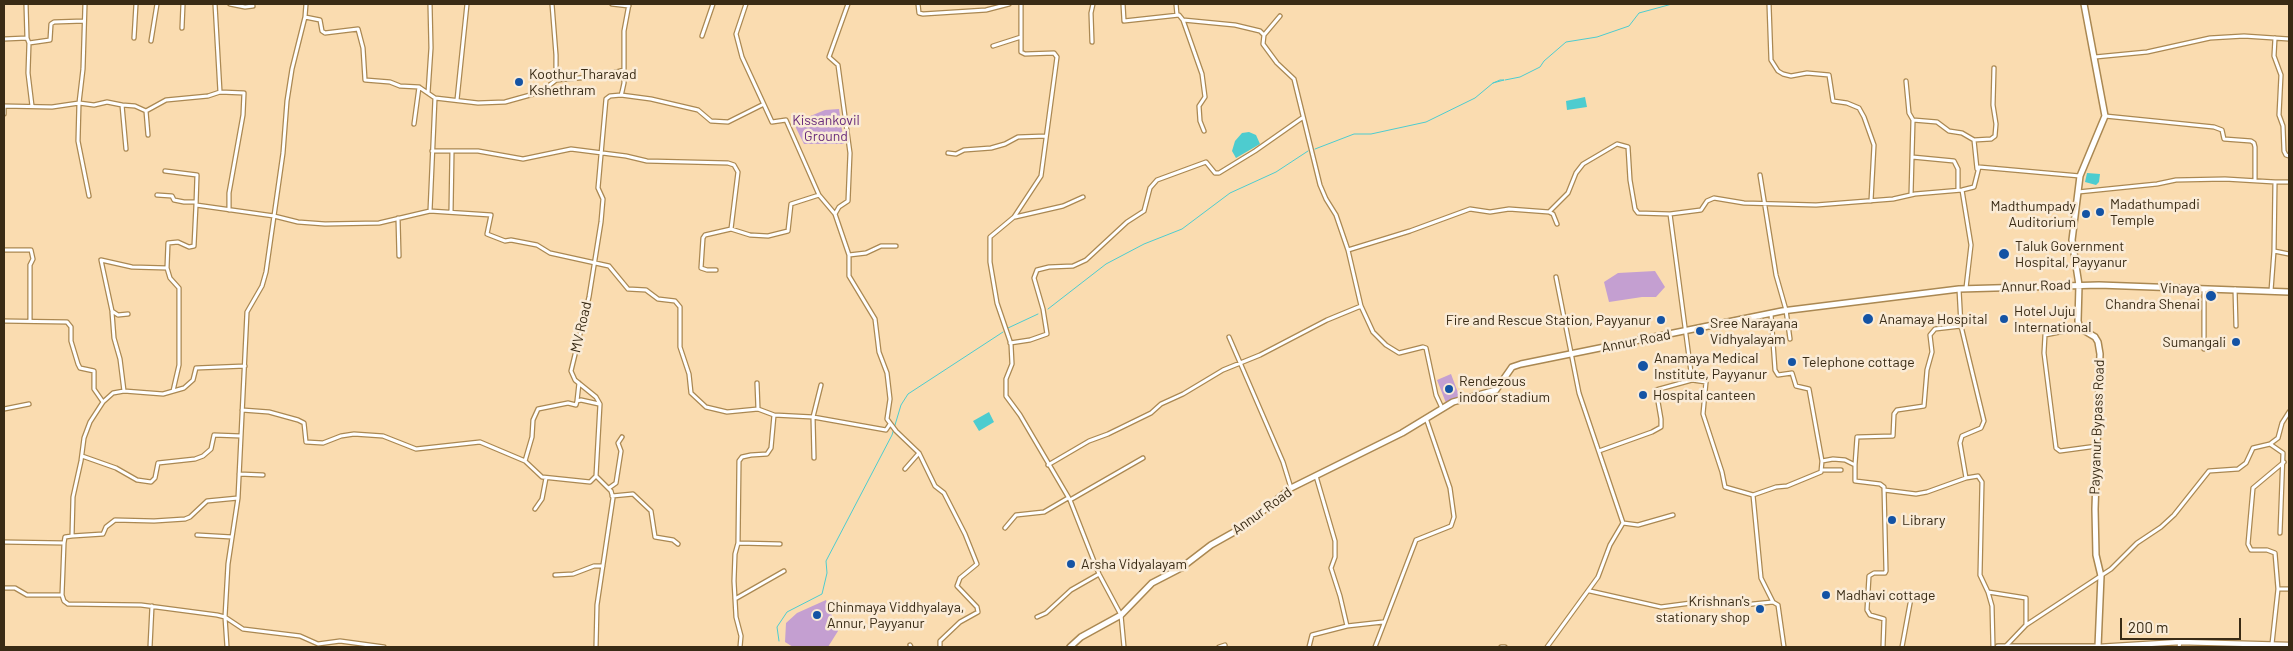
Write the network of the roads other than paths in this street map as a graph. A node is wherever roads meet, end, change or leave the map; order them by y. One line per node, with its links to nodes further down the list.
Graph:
1 (26, 4): 35 (street)
2 (85, 4): 30 (street)
3 (136, 4): 36 (street)
4 (157, 4): 40 (street)
5 (184, 4): 31 (street)
6 (215, 4): 50 (street)
7 (230, 4): 25 (street)
8 (306, 4): 28 (street)
9 (430, 4): 51 (street)
10 (467, 4): 54 (street)
11 (552, 4): 47 (street)
12 (612, 4): 24 (street)
13 (713, 4): 33 (street)
14 (746, 4): 56 (street)
15 (848, 4): 97 (street)
16 (918, 4): 17 (street)
17 (1008, 4)
18 (1021, 4): 34 (street)
19 (1093, 4): 41 (street)
20 (1123, 4): 26 (street)
21 (1176, 4): 26 (street)
22 (1769, 4): 90 (street)
23 (2084, 4): 44 (main road)
24 (629, 5): 46 (street)
25 (253, 6)
26 (1177, 15): 29 (street)
27 (1280, 16): 32 (street)
28 (305, 17): 49 (street); 99 (street)
29 (1183, 20): 32 (street); 65 (street)
30 (84, 21): 42 (street); 55 (street)
31 (182, 28)
32 (1264, 35): 62 (street)
33 (702, 36)
34 (1021, 37): 43 (street); 67 (street)
35 (27, 38): 38 (street); 42 (street)
36 (134, 38)
37 (2275, 38): 39 (street); 44 (street); 74 (street)
38 (4, 39)
39 (2289, 40)
40 (151, 41)
41 (1092, 42)
42 (29, 43): 58 (street)
43 (993, 46)
44 (2094, 58): 61 (main road)
45 (1994, 68): 68 (street)
46 (624, 70): 47 (street); 52 (street)
47 (556, 80): 54 (street)
48 (1906, 81): 63 (street)
49 (419, 87): 51 (street); 64 (street)
50 (220, 92): 59 (street); 93 (street)
51 (428, 94): 53 (street)
52 (621, 95): 56 (street); 72 (street, MV Road)
53 (435, 98): 54 (street); 70 (street)
54 (457, 100)
55 (78, 103): 57 (street); 58 (street); 88 (street)
56 (762, 104): 86 (street)
57 (122, 105): 59 (street); 69 (street)
58 (32, 106): 60 (street)
59 (146, 111): 66 (street)
60 (4, 114)
61 (2105, 116): 79 (main road); 80 (street)
62 (1302, 118): 106 (street); 135 (street)
63 (1913, 120): 68 (street); 75 (street)
64 (414, 124)
65 (1204, 131)
66 (148, 136)
67 (1046, 136): 73 (street); 100 (street)
68 (1974, 140): 76 (street)
69 (126, 149)
70 (432, 151): 71 (street); 94 (street)
71 (452, 151): 72 (street); 95 (street)
72 (602, 152): 103 (street); 111 (street, MV Road)
73 (948, 153)
74 (2289, 156)
75 (1912, 158): 83 (street); 87 (street)
76 (1977, 170): 79 (street); 83 (street)
77 (165, 171): 92 (street)
78 (1760, 175): 91 (street)
79 (2080, 176): 84 (main road)
80 (2255, 180): 81 (street); 84 (street)
81 (2275, 182): 82 (street); 107 (street)
82 (2289, 182)
83 (1960, 190): 87 (street); 117 (street)
84 (2077, 192): 115 (main road)
85 (157, 195): 92 (street)
86 (819, 195): 97 (street); 103 (street)
87 (1911, 195): 90 (street)
88 (89, 196)
89 (1084, 197): 100 (street)
90 (1871, 201): 91 (street)
91 (1765, 202): 98 (street); 123 (street)
92 (196, 203): 93 (street); 112 (street)
93 (229, 210): 99 (street)
94 (430, 211): 95 (street); 101 (street)
95 (451, 212): 111 (street)
96 (1549, 212): 98 (street); 102 (street); 106 (street)
97 (835, 214): 109 (street)
98 (1670, 214): 132 (street)
99 (274, 216): 101 (street); 139 (street)
100 (1014, 217): 135 (street)
101 (398, 218): 110 (street)
102 (1557, 224)
103 (731, 229): 113 (street)
104 (896, 246): 109 (street)
105 (4, 250): 128 (street)
106 (1348, 250): 122 (street)
107 (2274, 251): 108 (street); 120 (street)
108 (2289, 254)
109 (849, 255): 158 (street)
110 (399, 256)
111 (593, 263): 141 (street, MV Road); 152 (street)
112 (167, 268): 124 (street); 145 (street)
113 (716, 270)
114 (1556, 277): 137 (street)
115 (2079, 284): 117 (main road, Annur Road); 118 (main road, Annur Road); 131 (main road)
116 (1959, 288): 117 (main road, Annur Road); 123 (main road, Annur Road); 129 (street)
117 (1966, 288)
118 (2204, 289): 119 (main road, Annur Road); 136 (street)
119 (2235, 289): 120 (main road, Annur Road); 130 (street)
120 (2272, 291): 121 (main road, Annur Road)
121 (2289, 292)
122 (1361, 306): 138 (street); 150 (street)
123 (1786, 310): 125 (main road, Annur Road); 134 (street)
124 (112, 311): 126 (street); 144 (street)
125 (1771, 313): 132 (main road, Annur Road); 169 (street)
126 (128, 314)
127 (4, 321): 128 (street)
128 (30, 321): 147 (street)
129 (1961, 326): 172 (street); 181 (street)
130 (2236, 326)
131 (2080, 328): 162 (main road, Payyanur Bypass Road); 162 (street)
132 (1686, 332): 137 (main road, Annur Road); 140 (street)
133 (1229, 337): 138 (street)
134 (1790, 339)
135 (1010, 342): 171 (street)
136 (2204, 349)
137 (1572, 354): 150 (main road, Annur Road); 163 (street)
138 (1238, 363): 171 (street); 183 (street)
139 (245, 366): 145 (street); 153 (street)
140 (1692, 380): 163 (street); 185 (street)
141 (579, 383): 146 (street); 149 (street)
142 (757, 383): 152 (street)
143 (821, 385): 156 (street)
144 (124, 391): 145 (street); 147 (street)
145 (172, 392)
146 (577, 401): 149 (street); 168 (street)
147 (103, 402): 165 (street)
148 (28, 404): 151 (street)
149 (600, 404): 179 (street)
150 (1442, 408): 157 (main road, Annur Road)
151 (4, 409)
152 (758, 409): 155 (street)
153 (242, 410): 159 (street); 168 (street)
154 (2289, 412): 161 (street)
155 (774, 415): 156 (street); 199 (street)
156 (813, 417): 158 (street); 166 (street)
157 (1426, 418): 178 (main road, Annur Road); 220 (street)
158 (891, 425): 164 (street)
159 (241, 436): 165 (street); 176 (street)
160 (622, 437): 182 (street)
161 (2270, 444): 170 (street); 206 (street)
162 (2097, 446): 206 (main road, Payyanur Bypass Road)
163 (1599, 451): 191 (street)
164 (919, 454): 173 (street); 231 (street)
165 (82, 456): 195 (street)
166 (814, 458)
167 (1143, 458): 188 (street)
168 (525, 461): 180 (street)
169 (1822, 462): 172 (street); 174 (street)
170 (2284, 462): 193 (street); 208 (street)
171 (1048, 465): 188 (street)
172 (1855, 465): 184 (street)
173 (905, 469)
174 (1822, 470): 175 (street); 185 (street)
175 (1841, 470)
176 (239, 474): 177 (street); 187 (street)
177 (263, 475)
178 (1316, 475): 183 (main road, Annur Road); 222 (street)
179 (596, 476): 180 (street); 182 (street)
180 (546, 478): 189 (street)
181 (1966, 478): 184 (street); 211 (street)
182 (609, 488): 186 (street)
183 (1291, 488): 217 (main road, Annur Road)
184 (1884, 490): 240 (street)
185 (1753, 494): 215 (street)
186 (612, 496): 200 (street); 202 (street)
187 (238, 498): 195 (street); 196 (street)
188 (1069, 499): 192 (street); 204 (street)
189 (535, 509)
190 (1673, 515): 191 (street)
191 (1623, 523): 210 (street)
192 (1005, 528)
193 (2280, 533)
194 (197, 535): 196 (street)
195 (72, 536): 198 (street)
196 (232, 537): 218 (street)
197 (4, 542): 198 (street)
198 (64, 543): 212 (street)
199 (738, 543): 201 (street); 214 (street)
200 (678, 544)
201 (780, 544)
202 (603, 566): 205 (street); 229 (street)
203 (784, 571): 214 (street)
204 (1099, 574): 217 (street); 219 (street)
205 (555, 575)
206 (2101, 576): 221 (street); 246 (main road, Payyanur Bypass Road)
207 (4, 588): 212 (street)
208 (2278, 589): 209 (street); 223 (street)
209 (2289, 589)
210 (1590, 591): 215 (street); 238 (street)
211 (1988, 592): 221 (street); 242 (street)
212 (62, 595): 216 (street)
213 (1911, 598): 241 (street)
214 (735, 599): 230 (street)
215 (1773, 602): 239 (street)
216 (152, 606): 218 (street); 226 (street)
217 (1121, 614): 232 (main road, Annur Road); 233 (street)
218 (225, 617): 227 (street); 228 (street)
219 (1037, 617)
220 (1384, 622): 222 (street); 237 (street)
221 (2026, 625): 244 (street)
222 (1348, 626): 236 (street)
223 (2272, 644): 224 (street); 225 (street)
224 (2180, 645): 246 (street)
225 (2289, 645)
226 (150, 647)
227 (226, 647)
228 (384, 647)
229 (596, 647)
230 (740, 647)
231 (940, 647)
232 (1070, 647)
233 (1124, 647)
234 (1219, 647): 235 (street)
235 (1225, 647)
236 (1308, 647)
237 (1375, 647)
238 (1547, 647)
239 (1784, 647)
240 (1883, 647)
241 (1902, 647)
242 (1993, 647)
243 (1998, 647): 244 (main road)
244 (2006, 647): 245 (main road)
245 (2034, 647): 246 (main road)
246 (2098, 647)

